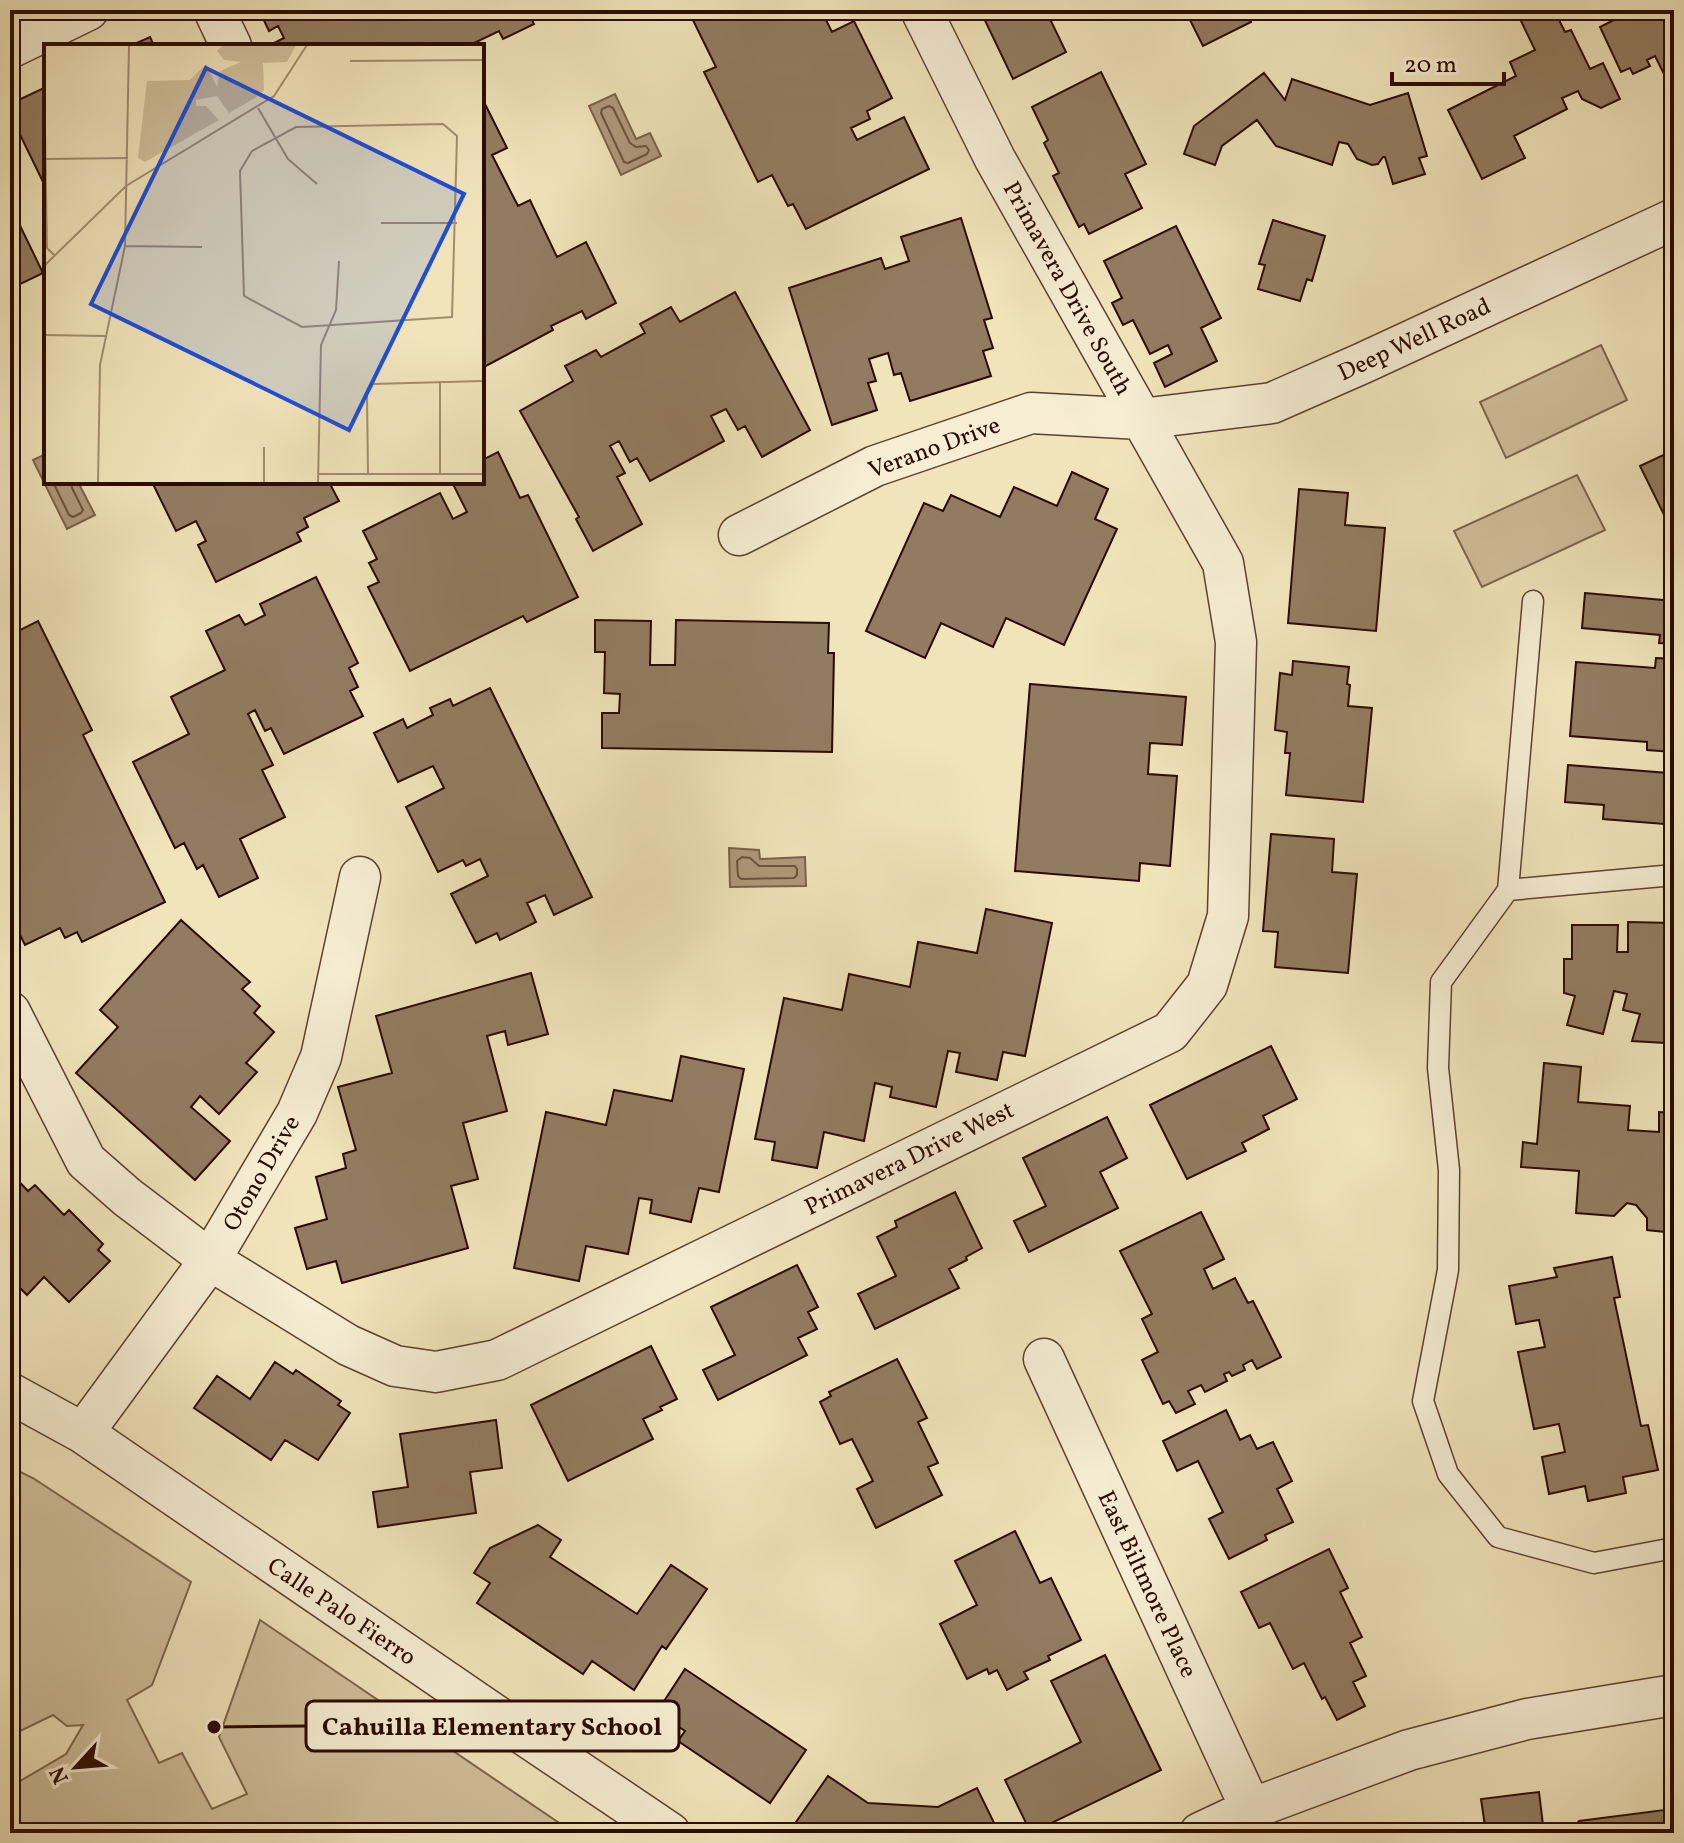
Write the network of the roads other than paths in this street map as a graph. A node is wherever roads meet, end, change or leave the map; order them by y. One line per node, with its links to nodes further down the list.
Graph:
1 (88, 10): 5 (street)
2 (214, 10): 4 (street)
3 (921, 10): 7 (street, Primavera Drive South)
4 (230, 44)
5 (10, 48)
6 (1674, 219): 7 (street, Deep Well Road)
7 (1141, 419): 8 (street, Verano Drive); 9 (street, Primavera Drive South)
8 (739, 535)
9 (1223, 563): 15 (street, Primavera Drive West)
10 (1533, 601): 13 (lane)
11 (1674, 875): 13 (lane)
12 (360, 877): 15 (street, Otono Drive)
13 (1508, 890): 19 (lane)
14 (10, 1012): 15 (street, Primavera Drive West)
15 (210, 1260): 18 (street, Otono Drive)
16 (1044, 1359): 21 (street, East Biltmore Place)
17 (10, 1393): 18 (street, Calle Palo Fierro)
18 (83, 1433): 22 (street, Calle Palo Fierro)
19 (1674, 1548)
20 (1674, 1695): 21 (street)
21 (1251, 1809): 23 (street)
22 (670, 1833)
23 (1200, 1833)

